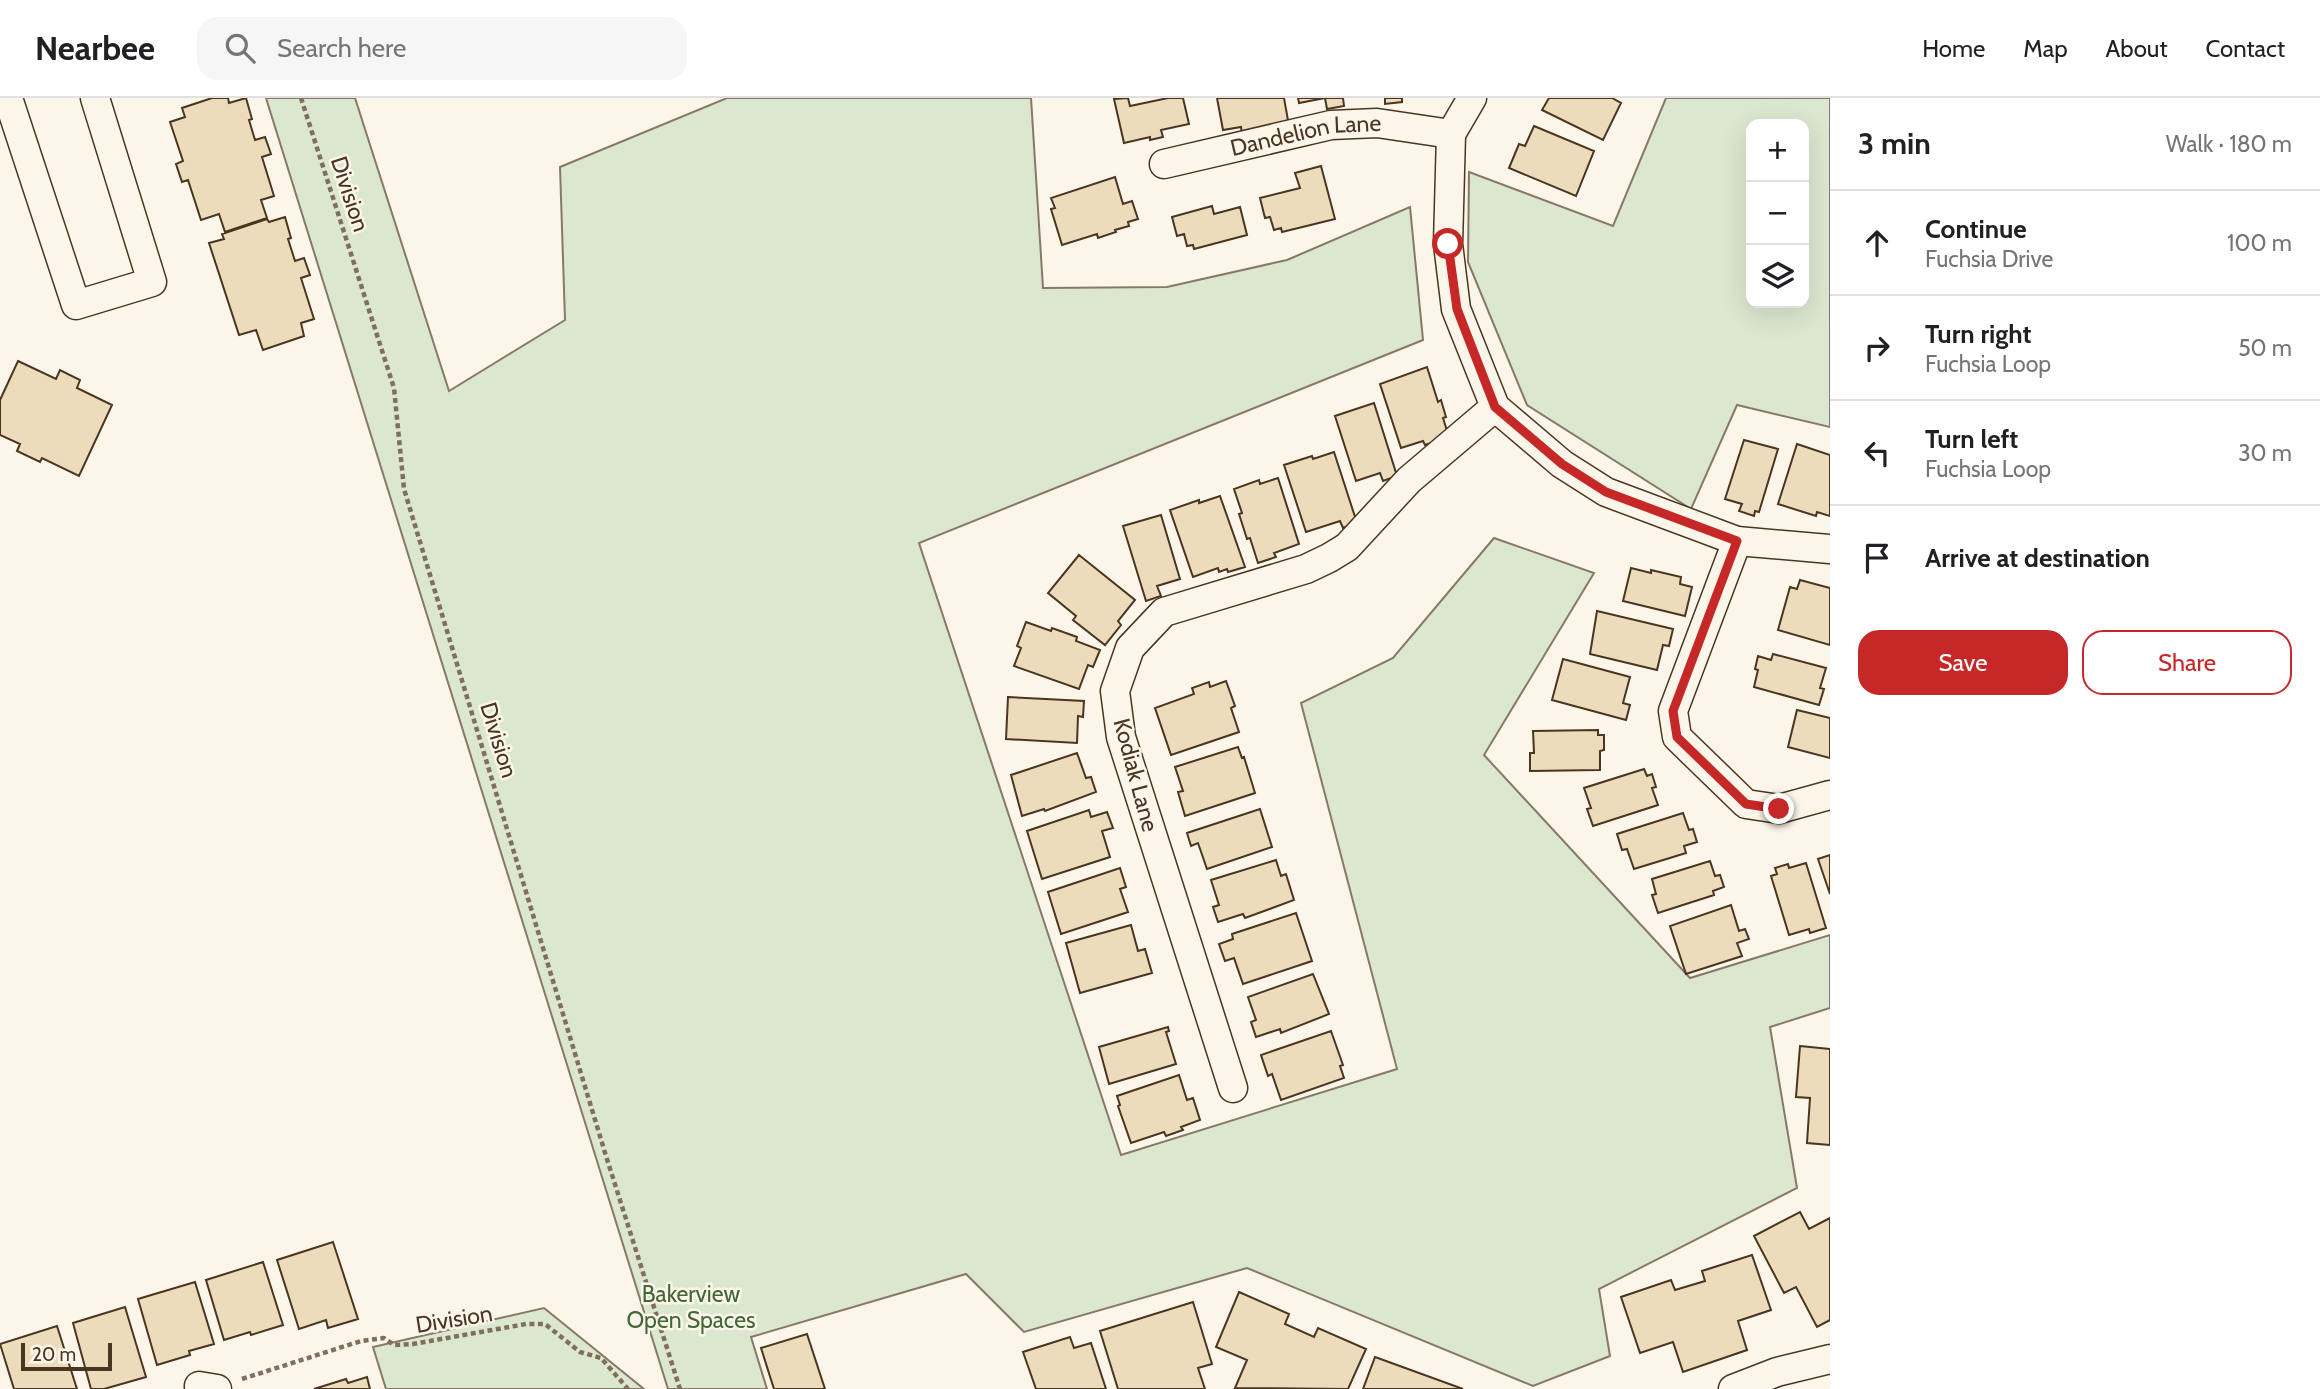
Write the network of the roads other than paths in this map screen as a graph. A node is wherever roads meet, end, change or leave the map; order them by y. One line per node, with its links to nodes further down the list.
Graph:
1 (8, 98): 2 (street)
2 (95, 98)
3 (1472, 98): 4 (street)
4 (1451, 134): 5 (street, Dandelion Lane); 6 (street)
5 (1164, 164)
6 (1495, 407): 7 (street); 10 (street, Kodiak Lane)
7 (1737, 541): 8 (street); 9 (street)
8 (1830, 549)
9 (1830, 795)
10 (1233, 1088)
11 (1830, 1359): 12 (street)
12 (1733, 1389)

